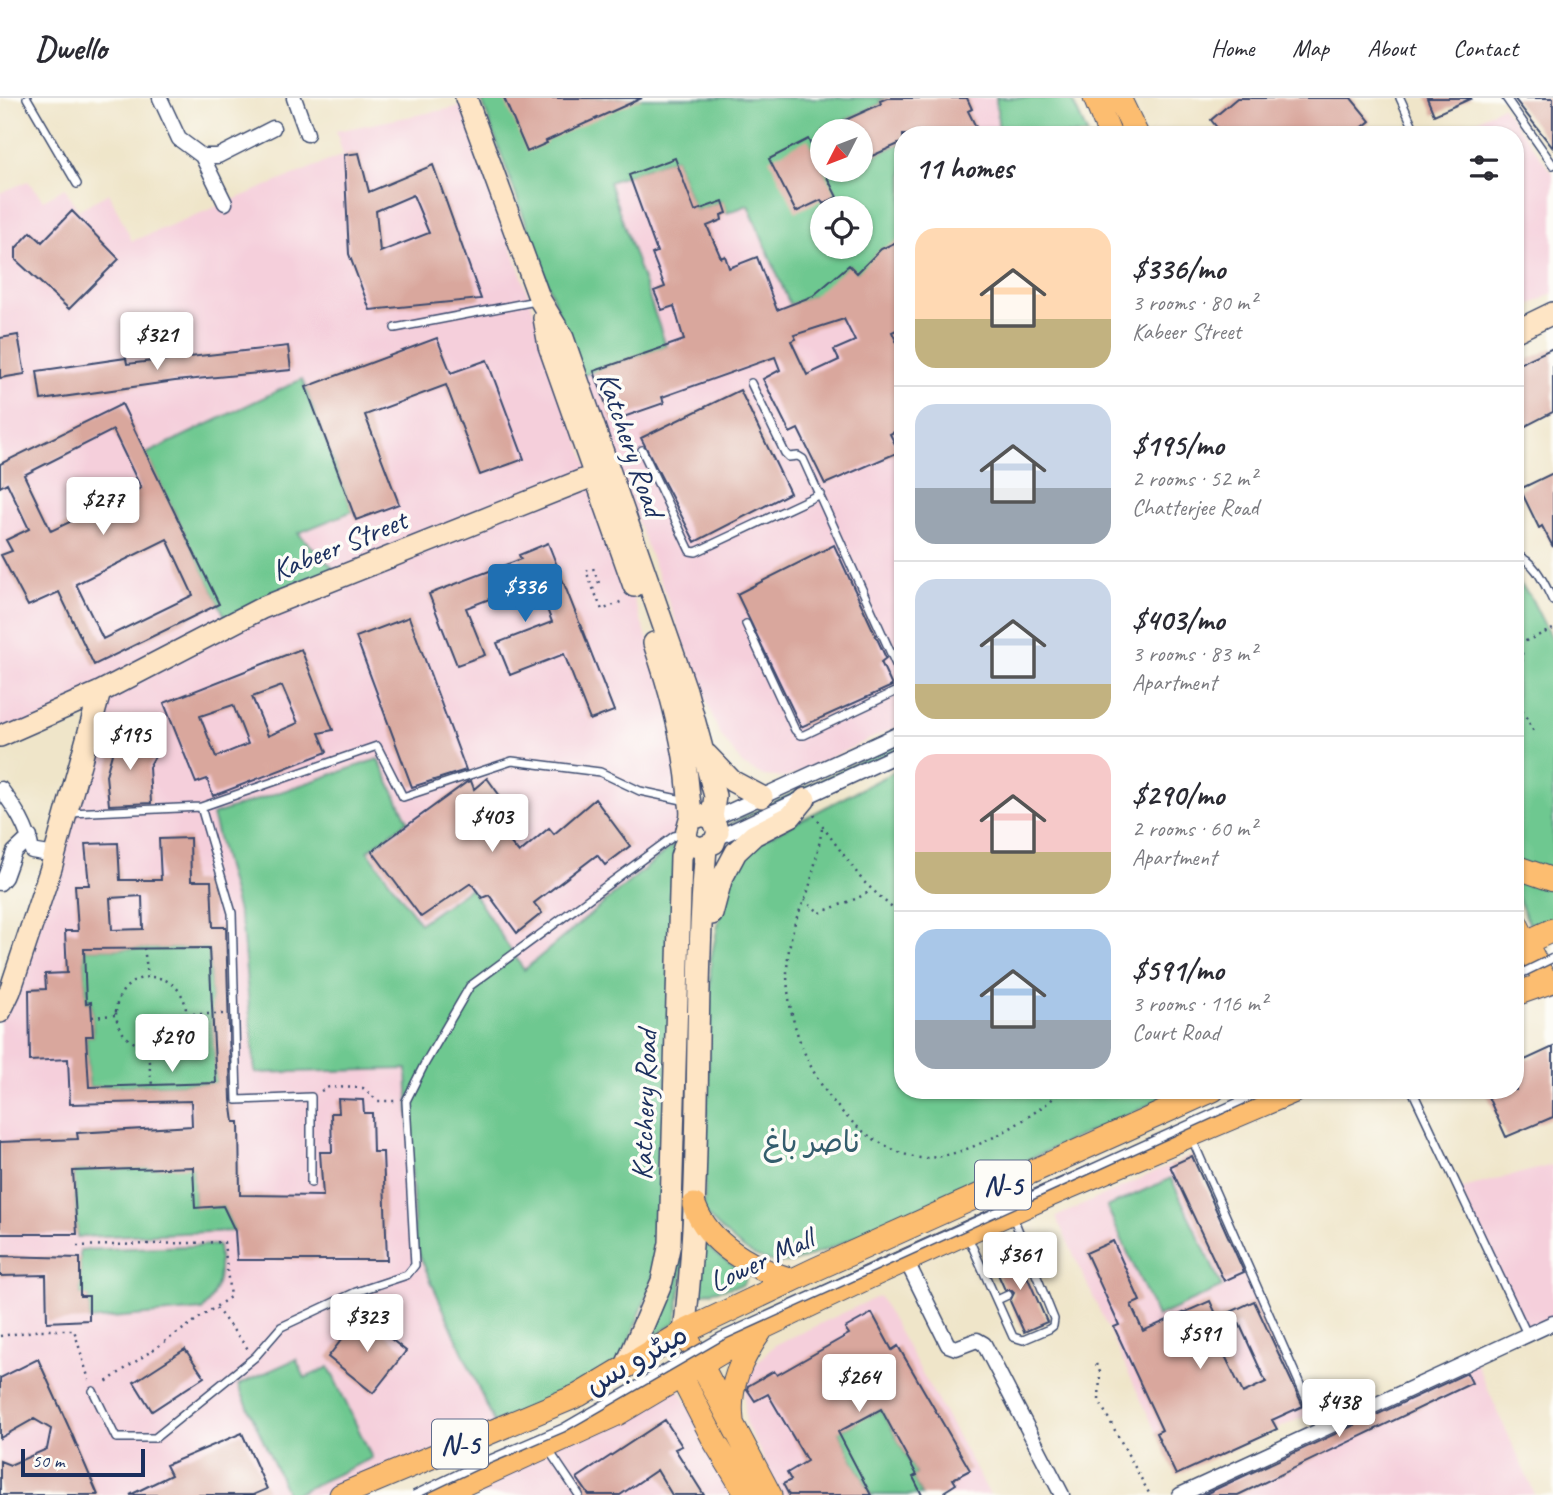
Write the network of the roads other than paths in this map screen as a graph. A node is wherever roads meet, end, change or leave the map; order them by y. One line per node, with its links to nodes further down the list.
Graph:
1 (27, 98): 16 (lane)
2 (160, 98): 14 (street)
3 (294, 98): 13 (street)
4 (466, 98): 18 (main road)
5 (1095, 98): 9 (main road)
6 (1119, 98): 10 (main road)
7 (1400, 98): 11 (lane)
8 (1506, 98): 15 (lane)
9 (1107, 126)
10 (1133, 126)
11 (1413, 126)
12 (273, 128): 14 (street)
13 (307, 134)
14 (202, 156): 17 (street)
15 (1553, 165)
16 (77, 184)
17 (225, 203)
18 (540, 300): 21 (lane); 24 (main road)
19 (1553, 313): 20 (main road)
20 (1524, 327)
21 (395, 328)
22 (751, 383): 25 (lane)
23 (642, 450): 25 (lane)
24 (601, 473): 30 (main road, Kabeer Street); 34 (main road, Katchery Road); 41 (main road)
25 (820, 494): 29 (lane)
26 (1524, 558): 27 (lane)
27 (1553, 601)
28 (746, 624): 31 (lane)
29 (894, 660)
30 (100, 692): 32 (main road, Kabeer Street); 40 (main road)
31 (894, 692)
32 (0, 736)
33 (894, 736): 37 (street)
34 (703, 751): 37 (main road); 41 (main road, Katchery Road)
35 (894, 756): 38 (street)
36 (1, 789): 42 (street)
37 (762, 797): 41 (street)
38 (805, 799): 41 (street); 50 (main road)
39 (201, 807): 40 (lane); 41 (lane); 61 (lane)
40 (65, 814): 43 (main road)
41 (700, 827): 50 (main road, Katchery Road); 74 (main road, Katchery Road); 76 (lane)
42 (30, 837): 43 (street); 46 (street)
43 (54, 855): 55 (main road)
44 (1524, 870): 45 (main road)
45 (1553, 880)
46 (0, 883)
47 (1553, 930): 48 (main road)
48 (1524, 936)
49 (1524, 944): 53 (main road)
50 (700, 958): 62 (main road, Katchery Road)
51 (1553, 958): 52 (lane, bridge)
52 (1524, 972)
53 (1550, 982): 54 (main road)
54 (1524, 991)
55 (0, 1012)
56 (1193, 1099): 66 (main road, Lower Mall / N-5)
57 (1245, 1099): 81 (lane, میٹرو بس, bridge)
58 (1276, 1099): 60 (main road, Lower Mall / N-5)
59 (1416, 1099): 72 (lane)
60 (1191, 1136): 63 (main road, Lower Mall / N-5); 78 (lane)
61 (311, 1183)
62 (694, 1205): 66 (main road); 71 (main road, Katchery Road)
63 (1011, 1213): 64 (main road, Lower Mall / N-5); 68 (lane)
64 (967, 1233): 65 (main road, Lower Mall / N-5); 68 (lane)
65 (906, 1260): 69 (main road, Lower Mall / N-5); 86 (street)
66 (793, 1280): 71 (main road, Lower Mall / N-5)
67 (1008, 1295): 68 (lane)
68 (997, 1300)
69 (764, 1327): 73 (main road, Lower Mall / N-5); 77 (main road)
70 (1551, 1328): 72 (street)
71 (684, 1332): 73 (main road); 74 (main road, Lower Mall / N-5); 75 (main road)
72 (1527, 1334): 78 (street)
73 (702, 1364): 75 (main road, Lower Mall / N-5); 77 (main road)
74 (626, 1366): 80 (main road, Lower Mall / N-5)
75 (681, 1376): 79 (main road, Lower Mall / N-5); 84 (main road)
76 (93, 1391)
77 (732, 1422): 85 (main road)
78 (1320, 1430): 87 (street)
79 (546, 1447): 82 (main road, Lower Mall / N-5); 83 (lane)
80 (341, 1495)
81 (414, 1495)
82 (440, 1495)
83 (579, 1495)
84 (747, 1495)
85 (770, 1495)
86 (1062, 1495)
87 (1180, 1495)

